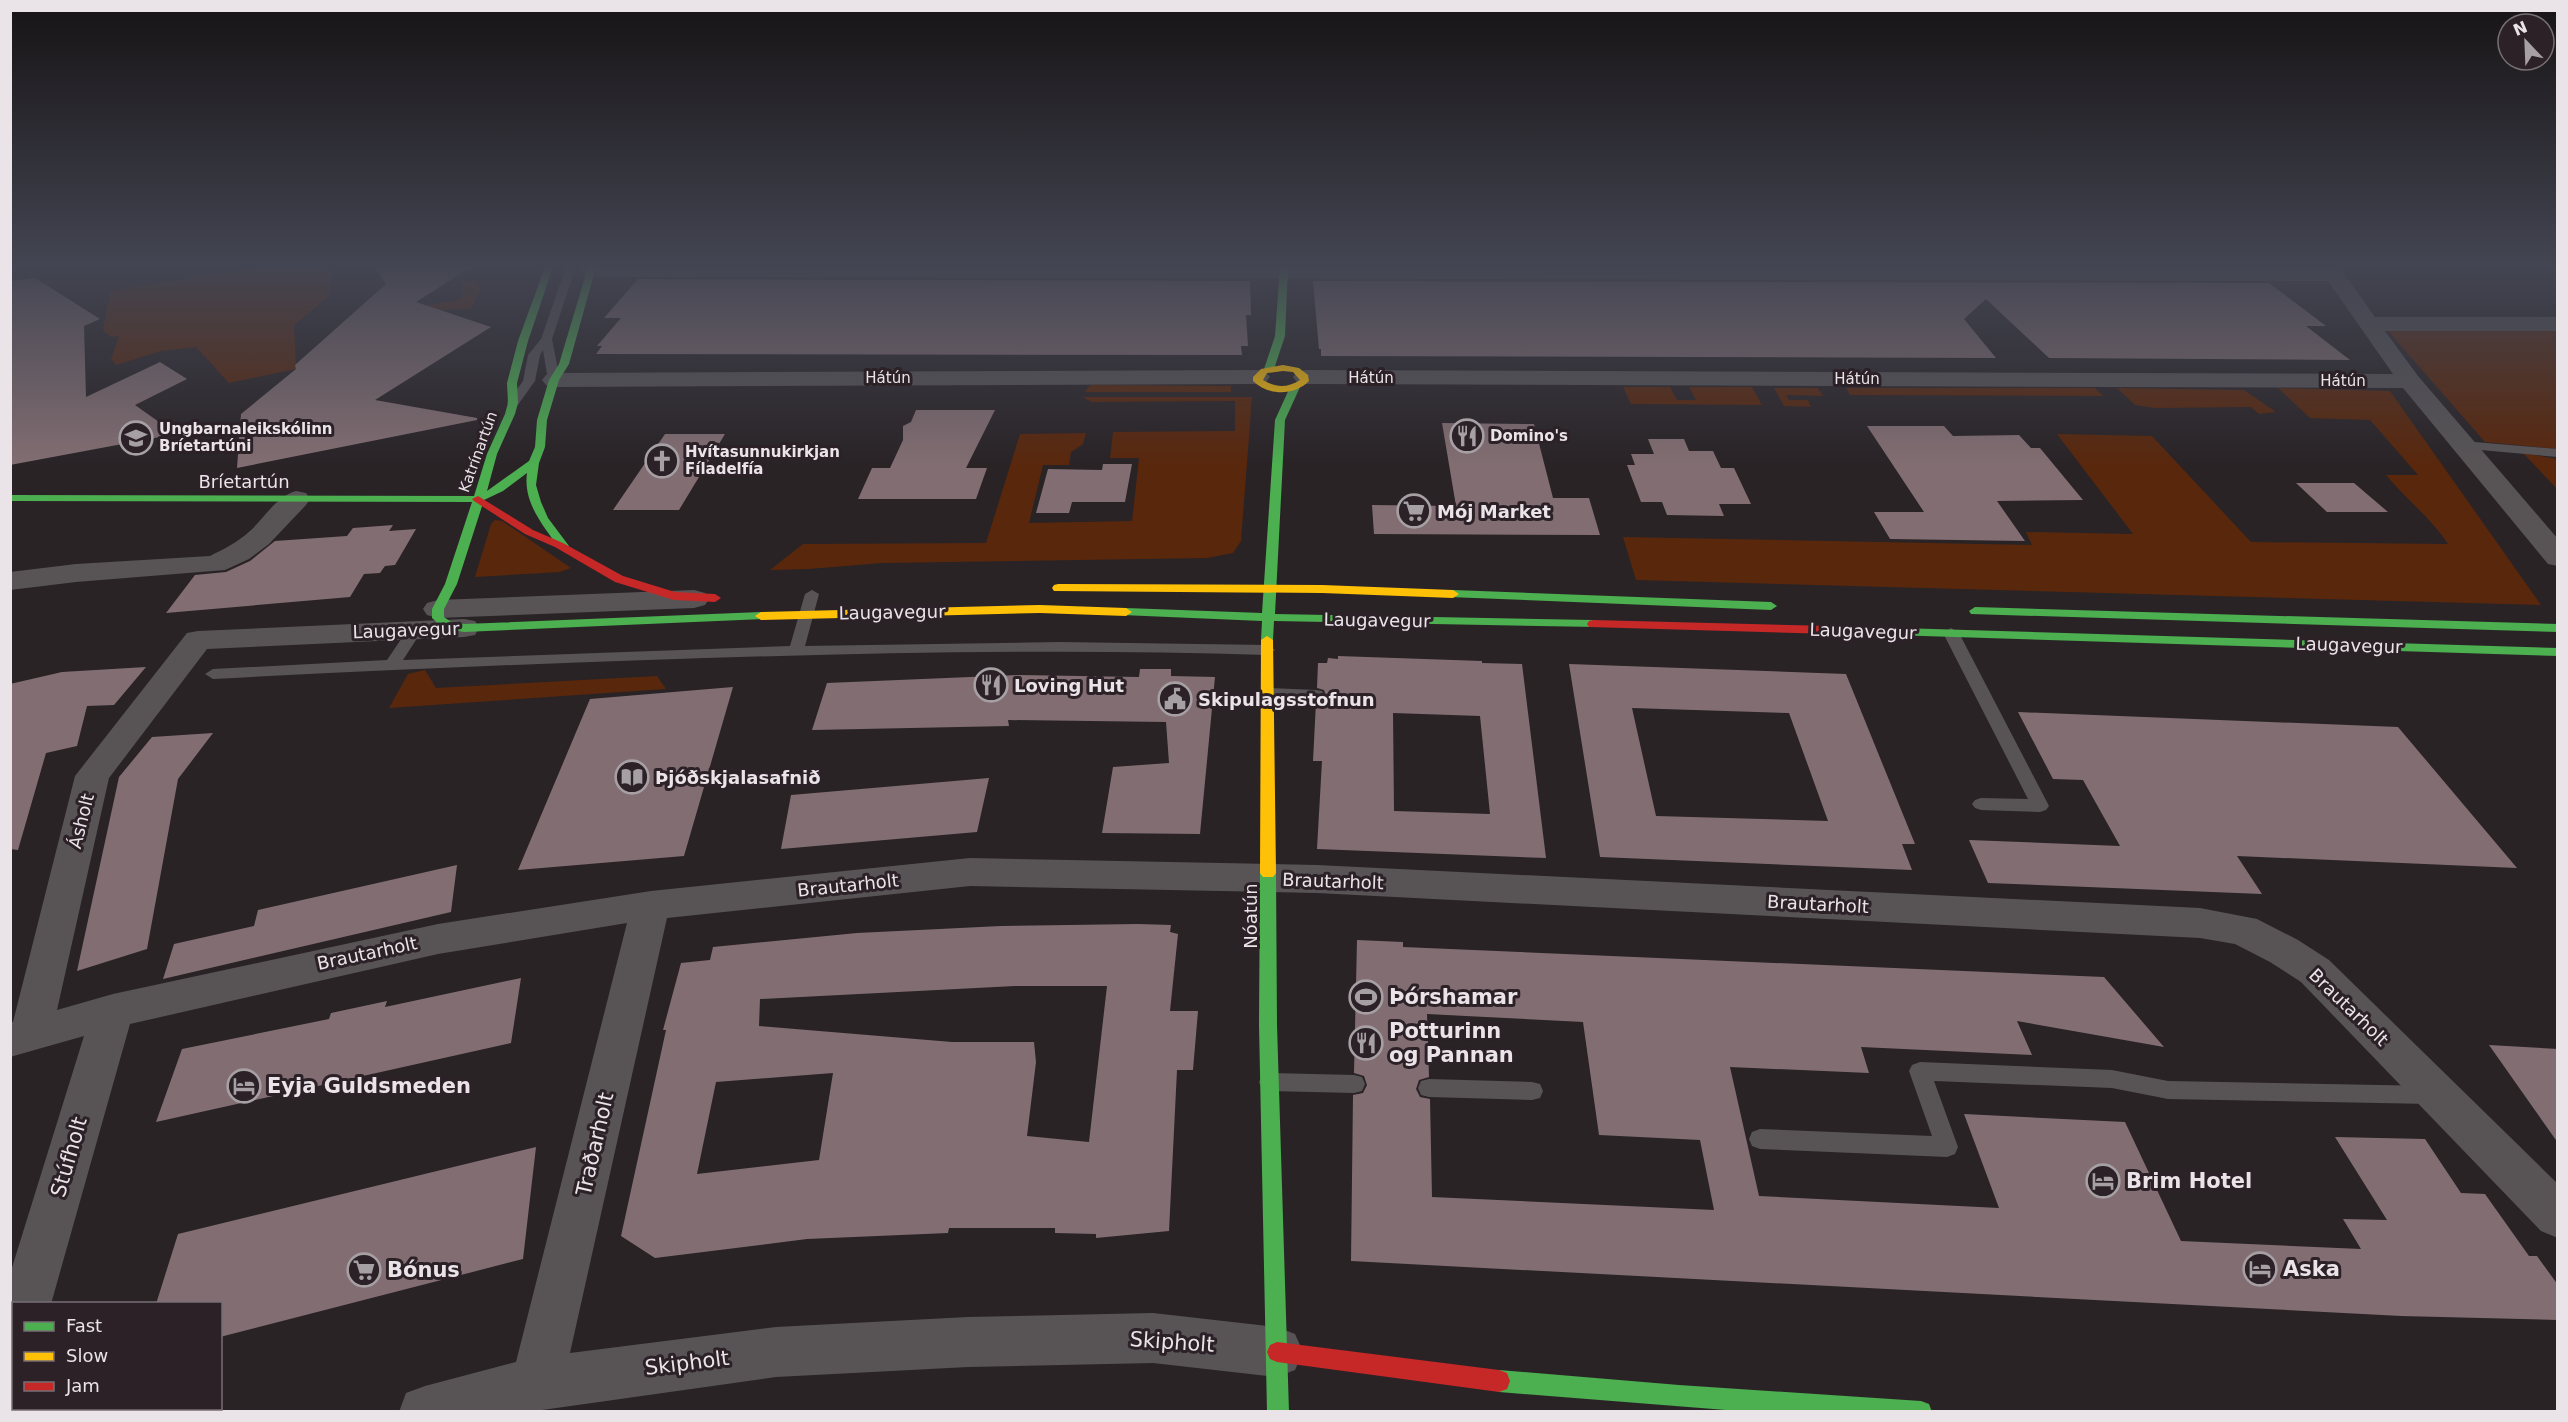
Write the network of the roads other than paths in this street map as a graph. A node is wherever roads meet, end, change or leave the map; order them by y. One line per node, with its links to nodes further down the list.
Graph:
1 (526, 333): 11 (main road, Katrínartún)
2 (548, 333): 6 (lane)
3 (573, 333): 9 (main road)
4 (2376, 333): 10 (street)
5 (1280, 336): 7 (main road); 8 (main road)
6 (546, 339): 9 (lane); 11 (lane)
7 (1264, 378): 8 (main road); 8 (main road); 9 (street, Hátún); 12 (main road, Nóatún)
8 (1299, 378): 10 (street, Hátún); 12 (main road, Nóatún)
9 (554, 381): 15 (main road)
10 (2410, 381): 13 (street)
11 (513, 403): 18 (main road, Katrínartún)
12 (1280, 420): 23 (main road, Nóatún)
13 (2463, 445): 14 (lane); 20 (street)
14 (2558, 453)
15 (534, 463): 18 (main road); 19 (main road)
16 (10, 498): 17 (main road, Bríetartún)
17 (296, 499): 18 (main road, Bríetartún); 21 (street)
18 (478, 499): 19 (main road); 28 (main road, Katrínartún)
19 (564, 548): 26 (main road)
20 (2558, 558)
21 (10, 581)
22 (1039, 588): 23 (main road, Laugavegur)
23 (1271, 588): 27 (main road, Laugavegur); 31 (main road, Nóatún)
24 (812, 594): 30 (lane)
25 (725, 598): 26 (main road, Laugavegur)
26 (694, 599): 28 (street, Laugavegur)
27 (1786, 606)
28 (438, 609): 32 (main road)
29 (1962, 611): 33 (main road, Laugavegur)
30 (806, 614): 31 (main road, Laugavegur); 32 (main road, Laugavegur); 38 (lane)
31 (1269, 617): 35 (main road, Laugavegur); 37 (main road, Nóatún)
32 (464, 628): 34 (street, Laugavegur)
33 (2558, 628)
34 (415, 630): 36 (street, Laugavegur); 40 (lane)
35 (1951, 633): 39 (main road, Laugavegur); 44 (lane)
36 (198, 640): 48 (street, Ásholt)
37 (1267, 650): 38 (lane); 42 (main road, Nóatún)
38 (796, 651): 40 (lane)
39 (2558, 652)
40 (392, 664): 41 (lane)
41 (213, 674)
42 (1267, 693): 43 (lane); 45 (main road, Nóatún)
43 (1316, 695)
44 (1981, 804)
45 (1268, 878): 46 (street, Brautarholt); 49 (main road, Nóatún); 53 (street, Brautarholt)
46 (651, 905): 47 (street, Brautarholt); 58 (street, Traðarholt)
47 (113, 1011): 48 (street, Brautarholt); 56 (street, Stúfholt)
48 (21, 1037)
49 (1270, 1082): 50 (lane); 57 (main road, Nóatún)
50 (1354, 1084)
51 (1429, 1088): 52 (lane)
52 (1532, 1091)
53 (2438, 1096): 54 (lane); 55 (street, Brautarholt)
54 (1760, 1139)
55 (2558, 1216)
56 (27, 1302)
57 (1277, 1352): 58 (street, Skipholt); 60 (main road, Nóatún); 61 (main road, Skipholt)
58 (537, 1383): 59 (street, Skipholt)
59 (424, 1412)
60 (1278, 1412)
61 (1921, 1412)

